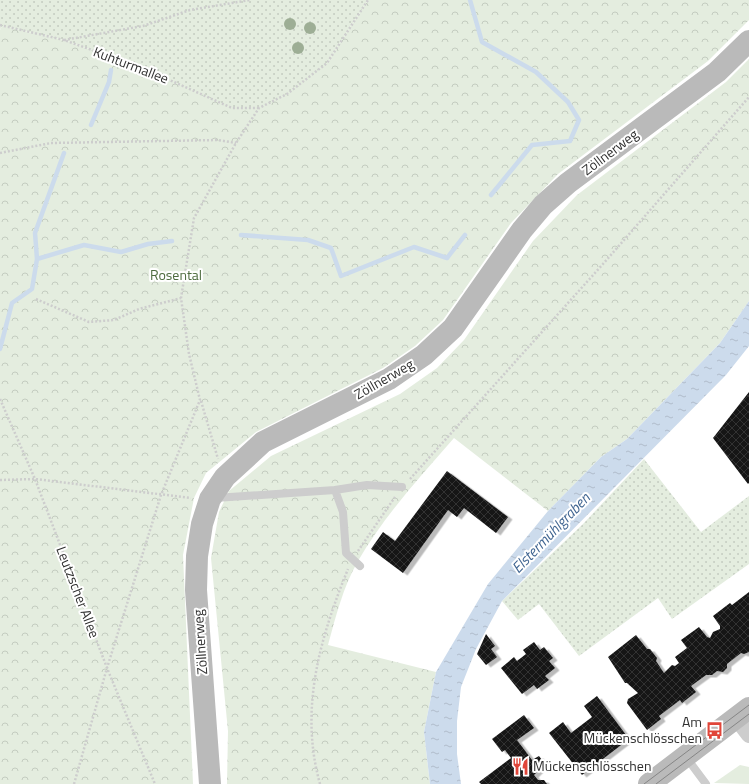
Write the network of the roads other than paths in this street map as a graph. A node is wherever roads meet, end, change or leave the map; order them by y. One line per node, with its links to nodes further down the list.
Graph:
1 (749, 41): 4 (main road, Zöllnerweg)
2 (402, 488): 3 (lane)
3 (335, 490): 4 (lane); 5 (lane)
4 (210, 499): 9 (main road, Zöllnerweg)
5 (360, 566)
6 (742, 713): 7 (street); 8 (main road)
7 (749, 735)
8 (685, 757): 10 (main road); 11 (lane)
9 (210, 784)
10 (649, 784)
11 (706, 784)

